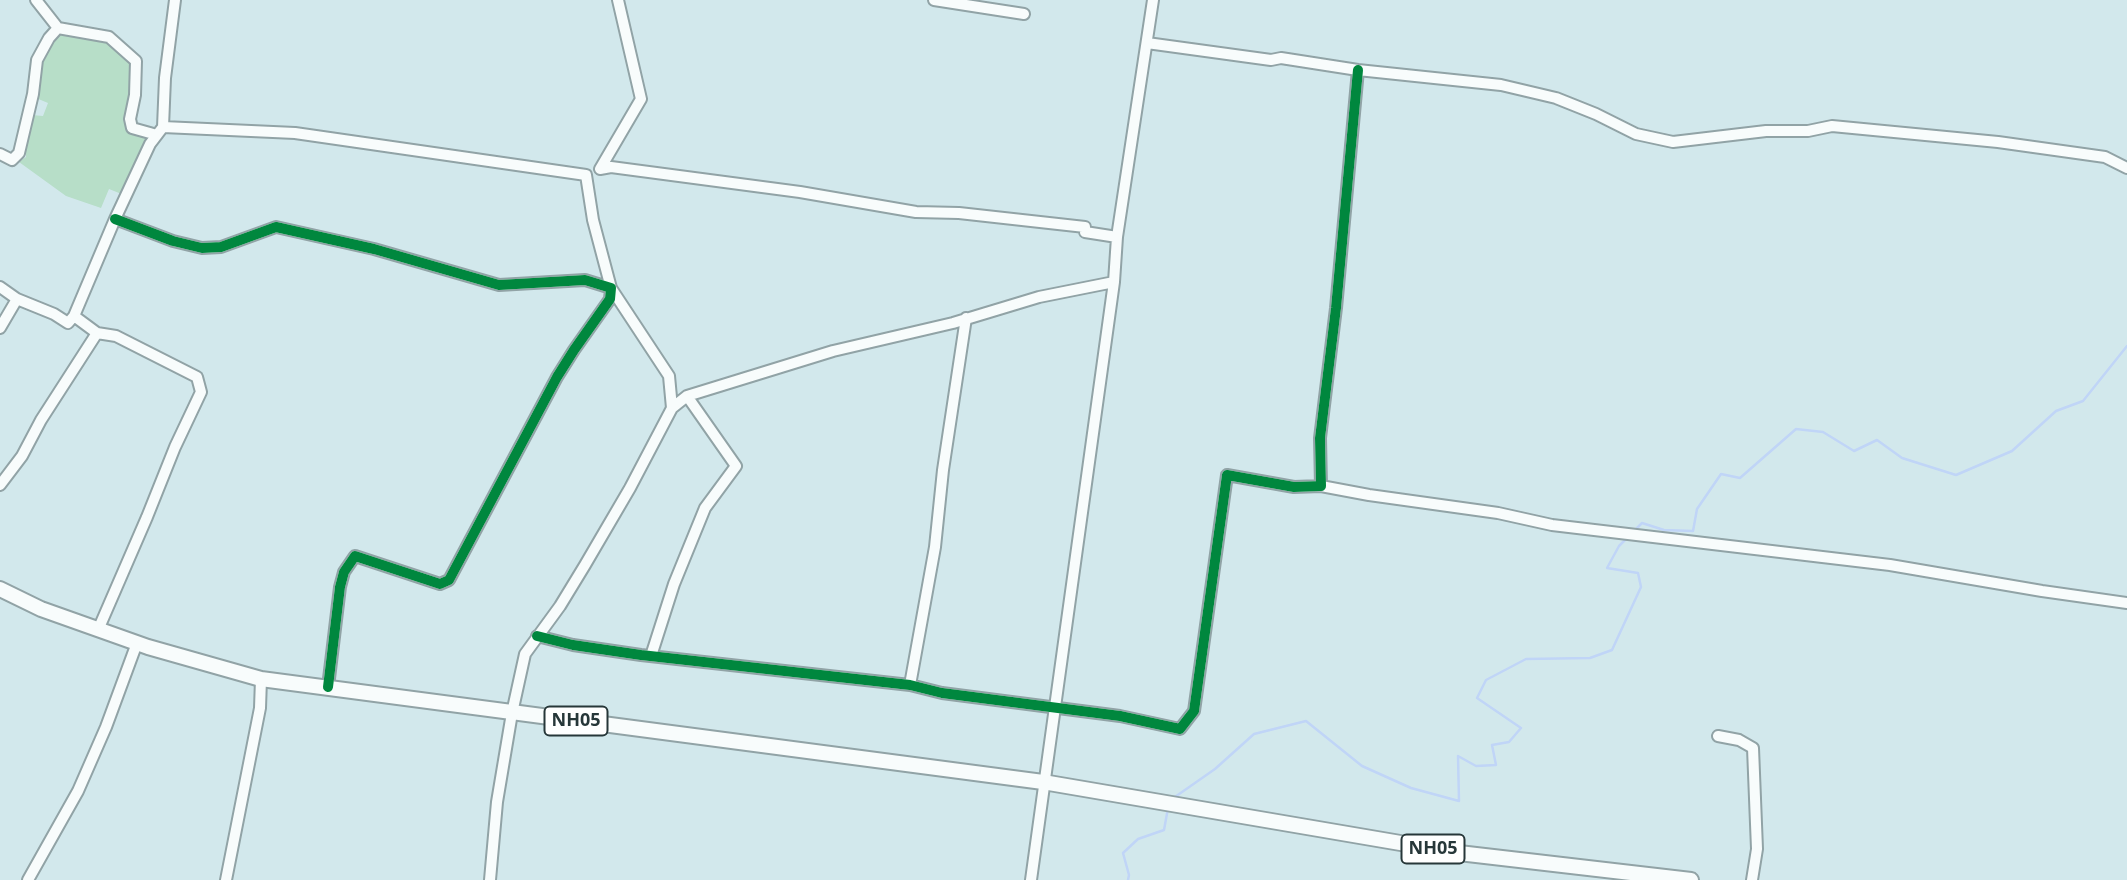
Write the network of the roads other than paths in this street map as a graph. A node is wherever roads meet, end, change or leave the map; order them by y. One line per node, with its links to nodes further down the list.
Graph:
1 (36, 0): 7 (street)
2 (175, 0): 10 (street)
3 (618, 0): 14 (street)
4 (934, 0): 6 (street)
5 (1153, 0): 8 (street)
6 (1024, 14)
7 (58, 28): 10 (street); 11 (street)
8 (1147, 43): 9 (street); 14 (street)
9 (1357, 69): 12 (street); 26 (street)
10 (160, 131): 13 (street); 17 (street)
11 (0, 154)
12 (2127, 168)
13 (115, 219): 17 (street); 19 (street)
14 (1117, 237): 15 (street)
15 (1114, 282): 20 (street); 36 (street)
16 (0, 287): 18 (street)
17 (611, 288): 24 (street); 35 (street)
18 (17, 299): 19 (street); 21 (street)
19 (74, 316): 22 (street)
20 (966, 318): 23 (street); 34 (street)
21 (0, 328)
22 (97, 333): 25 (street); 29 (street)
23 (687, 396): 24 (street); 32 (street)
24 (672, 408): 30 (street)
25 (0, 485)
26 (1321, 486): 28 (street); 36 (street)
27 (0, 589): 29 (main road, NH05)
28 (2127, 603)
29 (98, 630): 31 (main road, NH05)
30 (537, 636): 32 (street); 37 (street)
31 (137, 643): 33 (main road, NH05); 40 (street)
32 (651, 656): 34 (street)
33 (261, 679): 35 (main road, NH05); 41 (street)
34 (911, 685): 36 (street)
35 (328, 687): 37 (main road, NH05)
36 (1056, 707): 39 (street)
37 (512, 713): 39 (main road, NH05); 42 (street)
38 (1718, 736): 45 (street)
39 (1043, 782): 43 (street); 44 (main road, NH05)
40 (28, 880)
41 (226, 880)
42 (490, 880)
43 (1031, 880)
44 (1691, 880)
45 (1752, 880)

